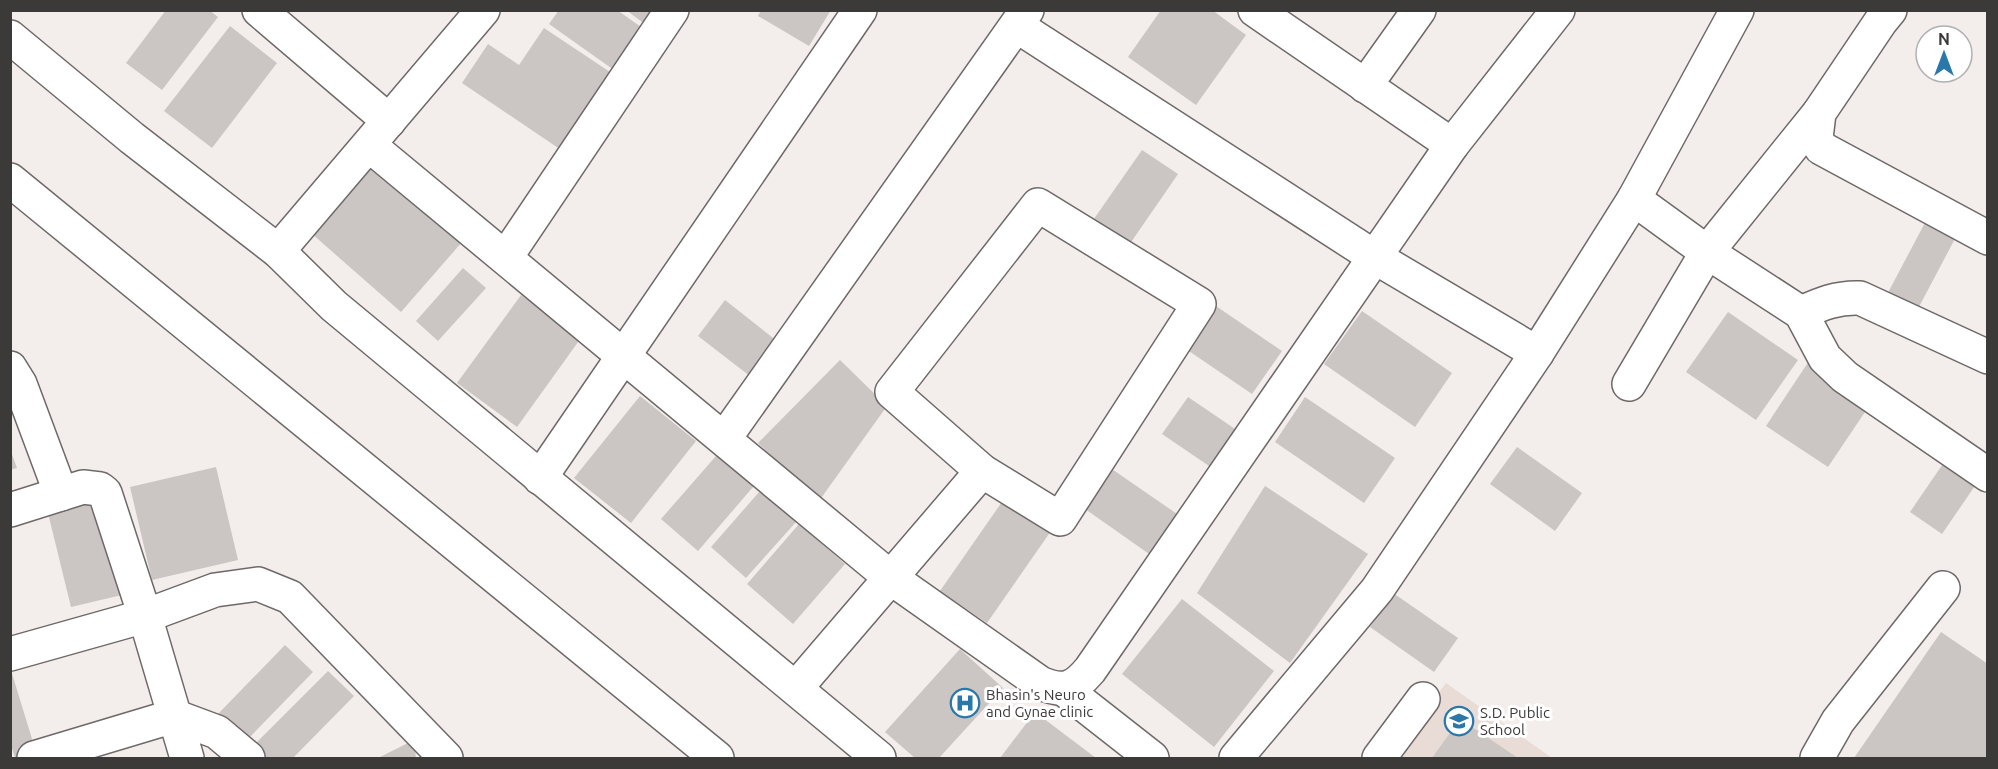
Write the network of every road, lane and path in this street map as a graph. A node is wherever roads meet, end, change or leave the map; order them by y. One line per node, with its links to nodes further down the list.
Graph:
1 (259, 10): 14 (street)
2 (672, 10): 22 (street)
3 (860, 10): 25 (street)
4 (1255, 10): 12 (street)
5 (1419, 10): 12 (street)
6 (1558, 10): 15 (street)
7 (1737, 10): 17 (street)
8 (1890, 10): 13 (street)
9 (465, 18): 14 (street)
10 (1022, 18): 21 (street); 29 (street)
11 (10, 37): 19 (street)
12 (1365, 86): 15 (street)
13 (1819, 113): 18 (street); 20 (street)
14 (379, 133): 19 (street); 22 (street)
15 (1452, 145): 21 (street)
16 (10, 180): 47 (street)
17 (1634, 199): 20 (street); 24 (street)
18 (1988, 238)
19 (278, 251): 32 (street)
20 (1707, 252): 23 (street); 28 (street)
21 (1373, 256): 24 (street); 40 (street)
22 (506, 257): 25 (street)
23 (1801, 313): 26 (street); 31 (street)
24 (1537, 353): 50 (street)
25 (624, 355): 29 (street); 32 (street)
26 (1988, 357)
27 (10, 368): 33 (street)
28 (1629, 384)
29 (724, 439): 35 (street)
30 (982, 471): 30 (street); 35 (street)
31 (1988, 475)
32 (540, 478): 39 (street)
33 (61, 494): 34 (street); 37 (street)
34 (10, 510)
35 (891, 578): 39 (street); 40 (street)
36 (1943, 588): 52 (street)
37 (145, 616): 38 (street); 42 (street); 46 (street)
38 (10, 654)
39 (796, 688): 48 (street)
40 (1064, 689): 49 (street)
41 (1423, 699): 51 (street)
42 (174, 716): 43 (street); 44 (street); 45 (street)
43 (34, 759)
44 (187, 759)
45 (248, 759)
46 (446, 759)
47 (717, 759)
48 (879, 759)
49 (1152, 759)
50 (1236, 759)
51 (1379, 759)
52 (1817, 759)

